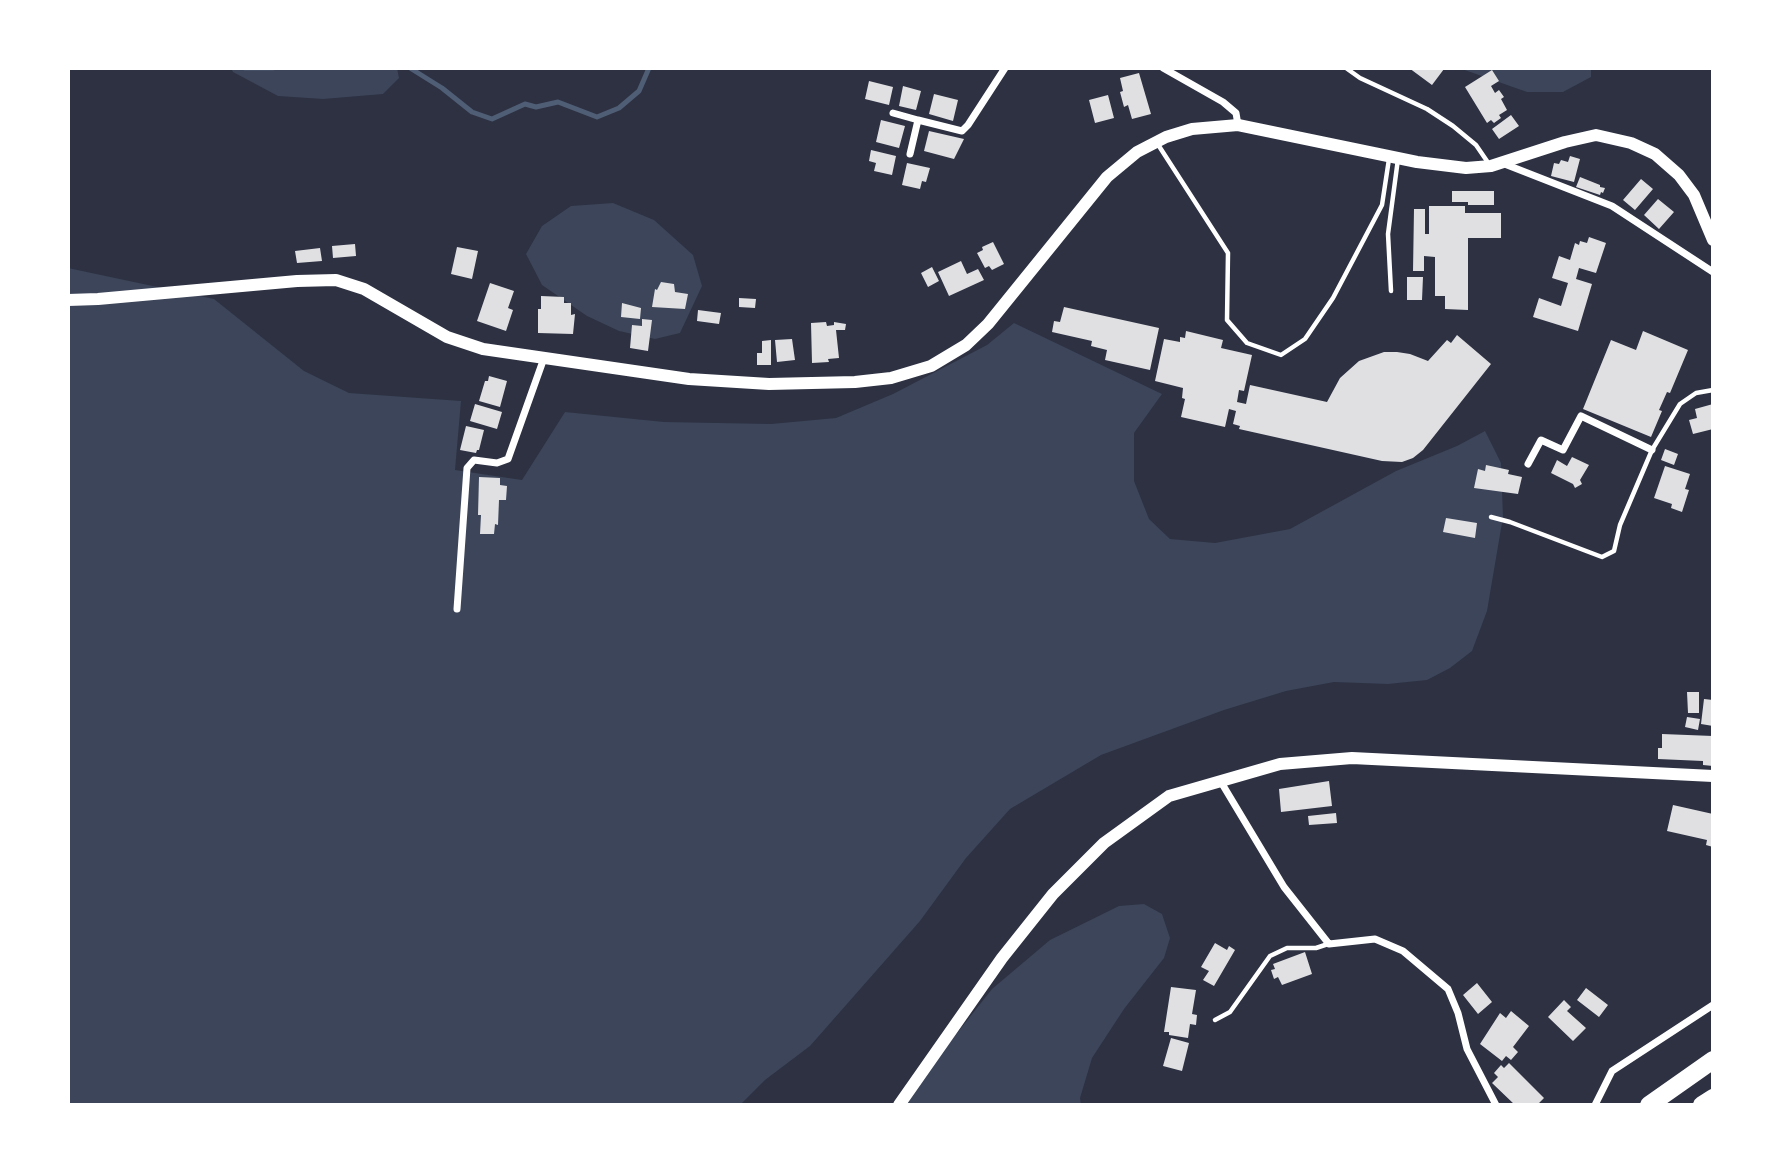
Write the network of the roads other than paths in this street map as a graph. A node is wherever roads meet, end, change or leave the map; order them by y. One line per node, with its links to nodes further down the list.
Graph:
1 (1005, 68): 5 (street)
2 (1163, 68): 6 (street)
3 (1346, 68): 10 (lane)
4 (893, 113): 5 (street)
5 (918, 120): 8 (street)
6 (1238, 125): 7 (street); 9 (street)
7 (1157, 142): 9 (lane); 15 (street)
8 (911, 153)
9 (1393, 158): 10 (street); 13 (lane)
10 (1496, 165): 11 (street); 12 (street)
11 (1713, 240)
12 (1713, 272)
13 (1391, 292)
14 (68, 300): 15 (street)
15 (544, 358): 20 (street)
16 (1713, 390): 17 (lane)
17 (1653, 450): 18 (street); 19 (lane)
18 (1528, 464)
19 (1491, 517)
20 (457, 609)
21 (1713, 776): 22 (street)
22 (1221, 782): 23 (street); 28 (street)
23 (1329, 944): 25 (lane); 29 (street)
24 (1713, 1005): 30 (street)
25 (1215, 1020)
26 (1713, 1060): 31 (highway)
27 (1713, 1098): 32 (highway)
28 (899, 1105)
29 (1496, 1105)
30 (1595, 1105)
31 (1650, 1105)
32 (1702, 1105)

